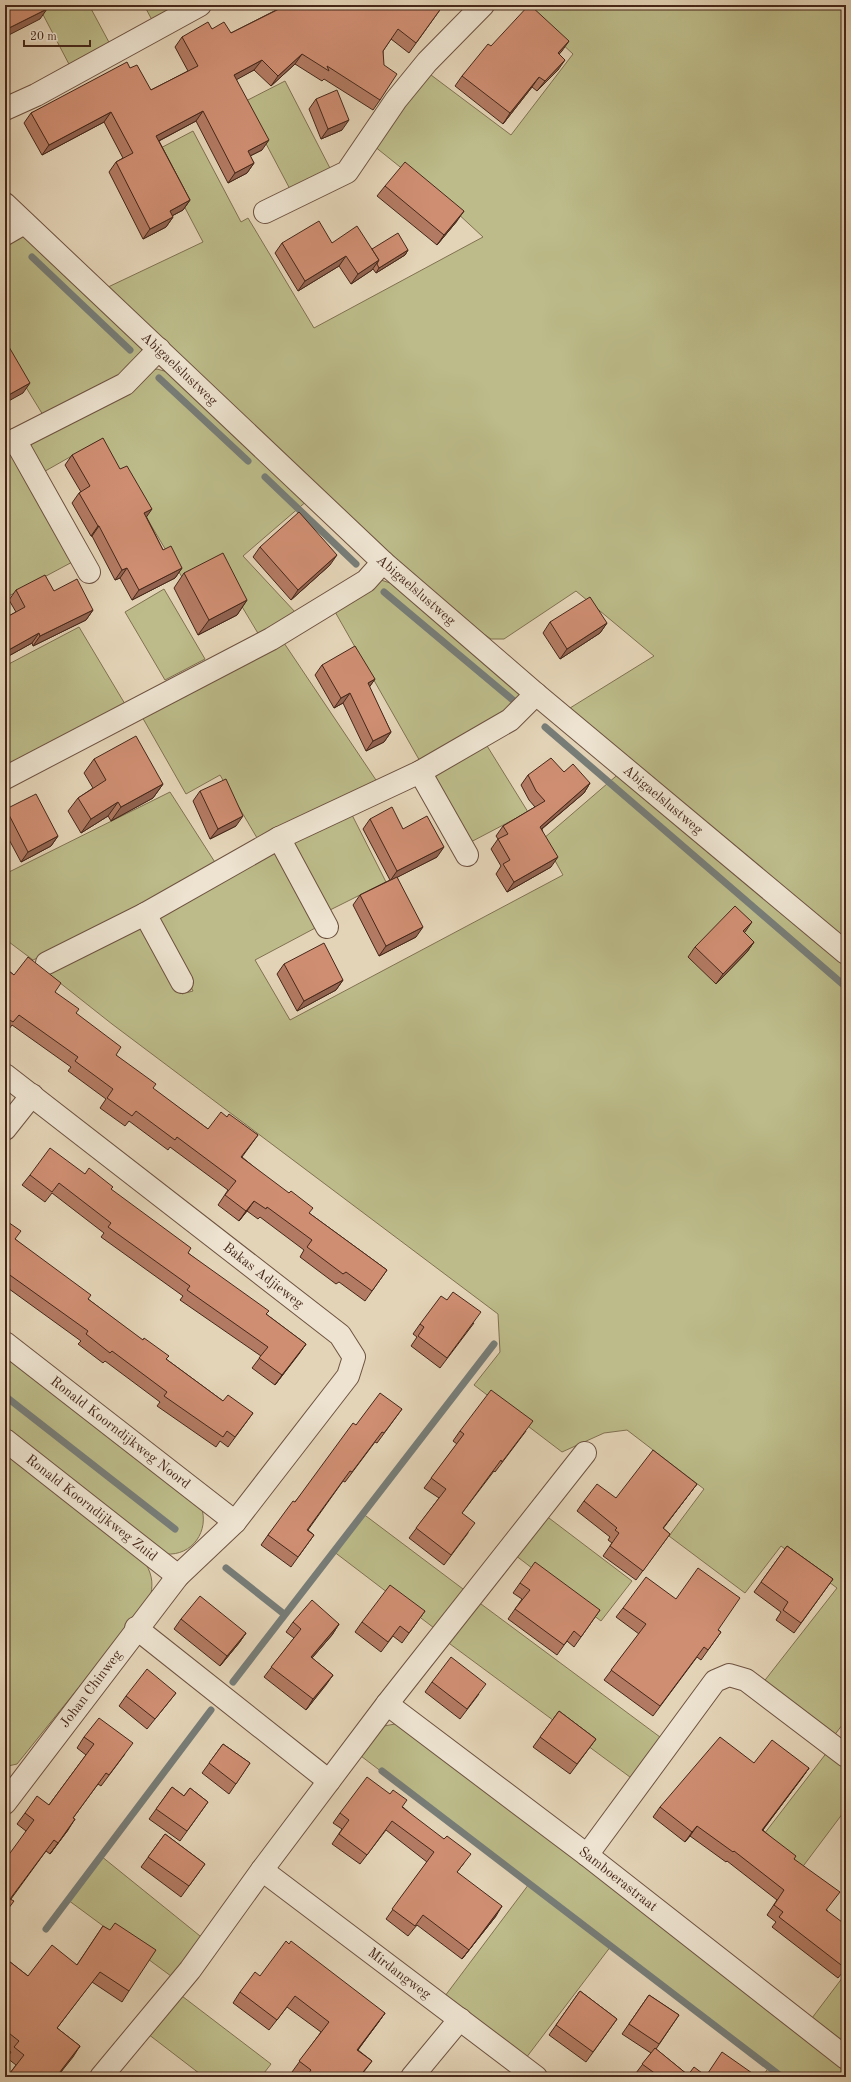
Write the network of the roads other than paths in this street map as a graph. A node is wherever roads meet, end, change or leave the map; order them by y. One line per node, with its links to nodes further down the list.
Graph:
1 (200, 5): 3 (street)
2 (483, 5): 5 (street)
3 (5, 110)
4 (5, 204): 6 (street, Abigaelslustweg)
5 (265, 212)
6 (24, 223): 7 (street); 8 (street, Abigaelslustweg)
7 (5, 234)
8 (159, 349): 9 (street); 10 (street, Abigaelslustweg)
9 (10, 442): 11 (street)
10 (383, 562): 12 (street, Abigaelslustweg); 14 (street)
11 (89, 572)
12 (536, 694): 13 (street); 19 (street, Abigaelslustweg)
13 (420, 772): 15 (street); 16 (street)
14 (5, 778)
15 (279, 838): 17 (street); 18 (street)
16 (467, 854)
17 (145, 914): 20 (street); 21 (street)
18 (327, 927)
19 (846, 953)
20 (47, 963)
21 (182, 982)
22 (5, 1074): 23 (street, Bakas Adjieweg)
23 (32, 1095): 24 (street); 28 (street, Bakas Adjieweg)
24 (5, 1129)
25 (5, 1343): 28 (street, Ronald Koorndijkweg Noord)
26 (5, 1440): 29 (street, Ronald Koorndijkweg Zuid)
27 (586, 1453): 31 (street)
28 (235, 1522): 29 (street, Bakas Adjieweg)
29 (178, 1576): 30 (street, Johan Chinweg)
30 (136, 1628): 33 (street, Johan Chinweg); 34 (street)
31 (387, 1704): 34 (street); 36 (street, Samboerastraat)
32 (846, 1756): 36 (street)
33 (12, 1780): 35 (street, Johan Chinweg)
34 (329, 1781): 37 (street)
35 (5, 1803)
36 (587, 1855): 39 (street, Samboerastraat)
37 (262, 1870): 38 (street, Mirdangweg); 40 (street)
38 (460, 2019): 41 (street); 42 (street, Mirdangweg)
39 (846, 2058)
40 (101, 2077)
41 (412, 2077)
42 (536, 2077)

